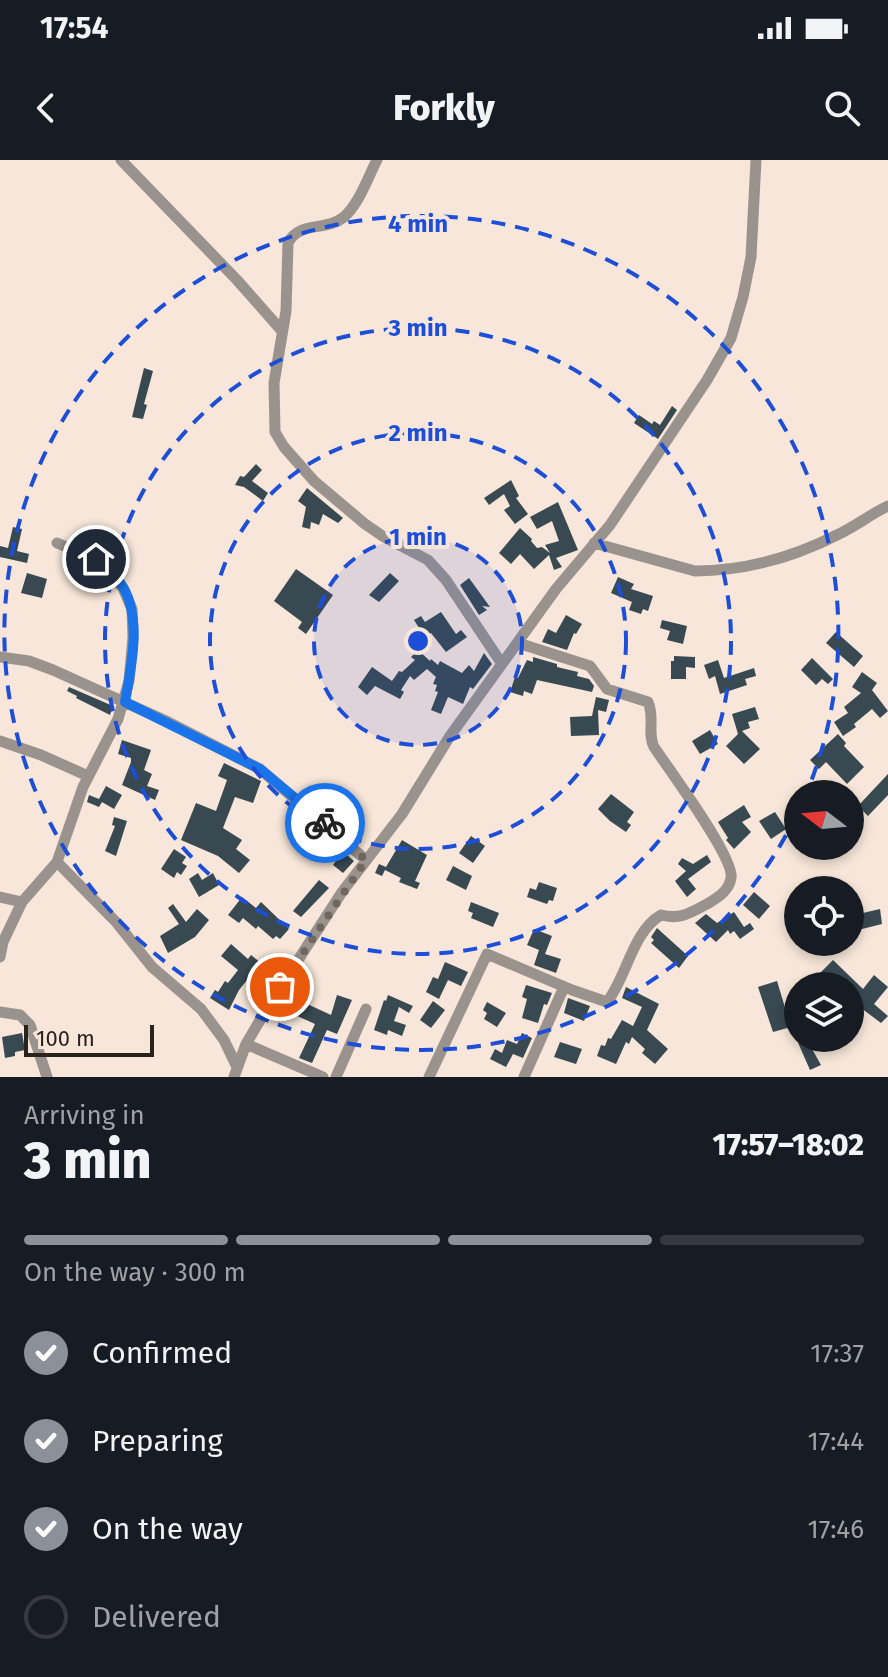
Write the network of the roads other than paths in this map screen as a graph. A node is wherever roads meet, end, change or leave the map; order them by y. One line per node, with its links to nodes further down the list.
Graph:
1 (121, 160): 4 (street)
2 (377, 160): 4 (street)
3 (756, 160): 7 (street)
4 (282, 331): 10 (street)
5 (888, 506): 7 (street)
6 (57, 543): 11 (street)
7 (594, 543): 8 (street)
8 (518, 643): 10 (street); 19 (street)
9 (0, 657): 11 (street)
10 (502, 664): 14 (street)
11 (125, 702): 13 (street); 14 (street)
12 (0, 741): 13 (street)
13 (88, 776): 15 (street)
14 (366, 860): 23 (street)
15 (57, 862): 17 (street); 24 (street)
16 (0, 897): 17 (street)
17 (22, 902): 18 (street)
18 (0, 957)
19 (564, 987): 28 (street); 29 (street)
20 (0, 998): 22 (street)
21 (366, 1009): 27 (street)
22 (5, 1012): 25 (street)
23 (246, 1044): 24 (street); 26 (street)
24 (235, 1072)
25 (47, 1077)
26 (323, 1077)
27 (336, 1077)
28 (429, 1077)
29 (524, 1077)

